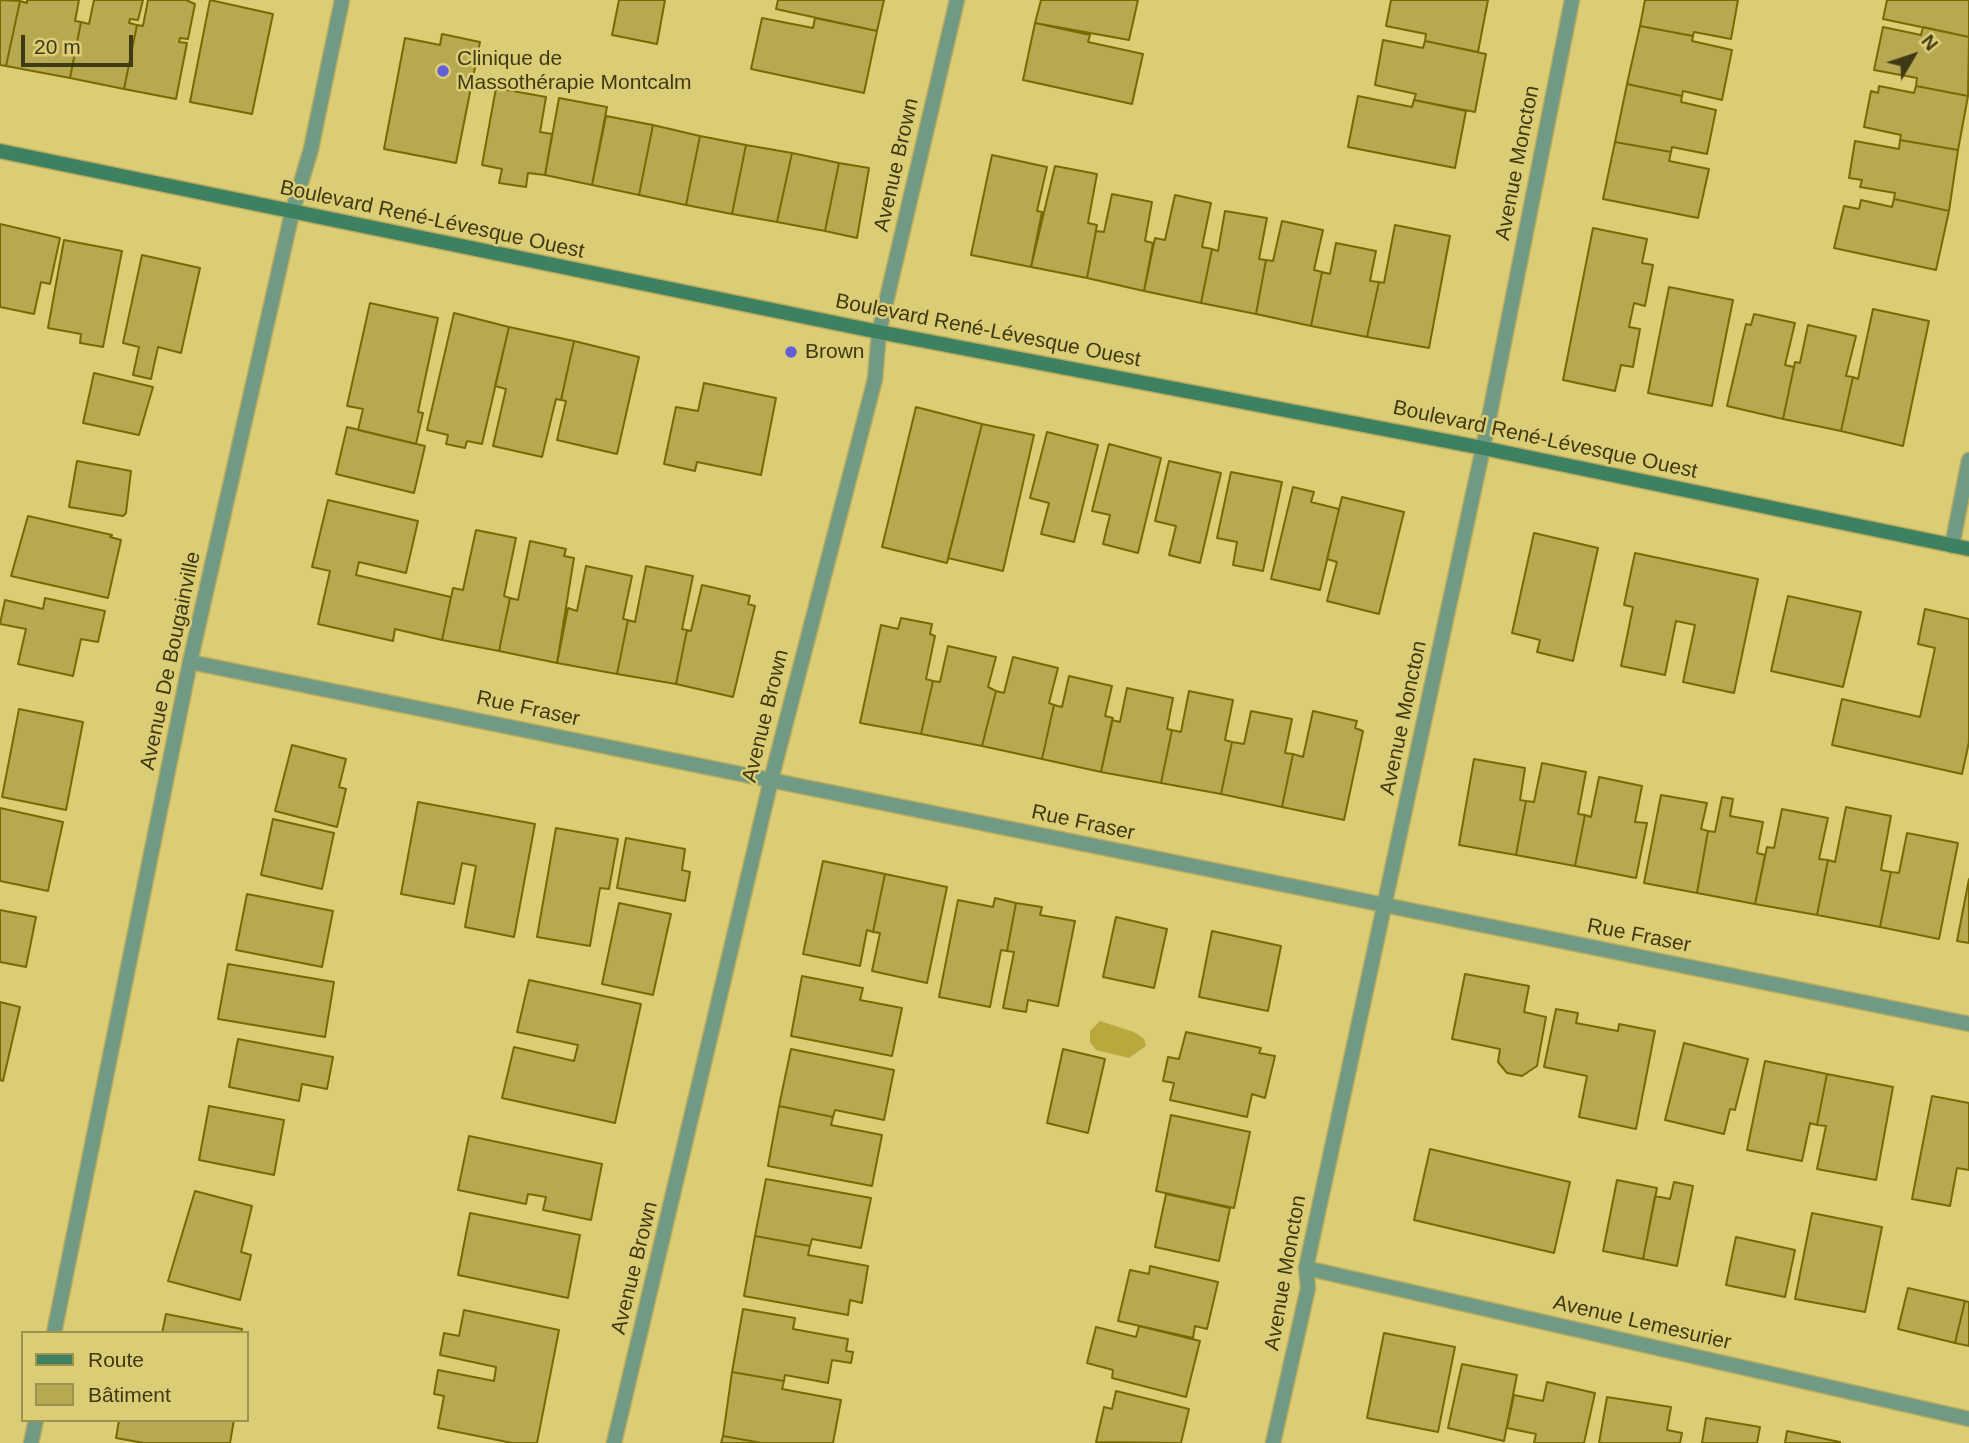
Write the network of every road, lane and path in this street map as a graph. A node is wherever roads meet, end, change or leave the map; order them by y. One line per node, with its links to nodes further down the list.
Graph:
1 (342, 0): 5 (street, Avenue De Bougainville)
2 (957, 0): 6 (street, Avenue Brown)
3 (1572, 0): 7 (street, Avenue Moncton)
4 (0, 151): 5 (main road, Boulevard René-Lévesque Ouest)
5 (292, 213): 6 (main road, Boulevard René-Lévesque Ouest); 11 (street, Avenue De Bougainville)
6 (879, 332): 7 (main road, Boulevard René-Lévesque Ouest); 12 (street, Avenue Brown)
7 (1483, 448): 9 (main road, Boulevard René-Lévesque Ouest); 13 (street, Avenue Moncton)
8 (1969, 460): 9 (street)
9 (1952, 546): 10 (main road, Boulevard René-Lévesque Ouest)
10 (1969, 549)
11 (190, 662): 12 (street, Rue Fraser); 16 (street, Avenue De Bougainville)
12 (771, 780): 13 (street, Rue Fraser); 20 (street, Avenue Brown)
13 (1382, 906): 14 (street, Rue Fraser); 15 (street, Avenue Moncton)
14 (1969, 1024)
15 (1306, 1268): 17 (street, Avenue Lemesurier); 21 (street, Avenue Moncton)
16 (54, 1331)
17 (1969, 1419)
18 (36, 1422): 19 (street)
19 (31, 1443)
20 (614, 1443)
21 (1273, 1443)

